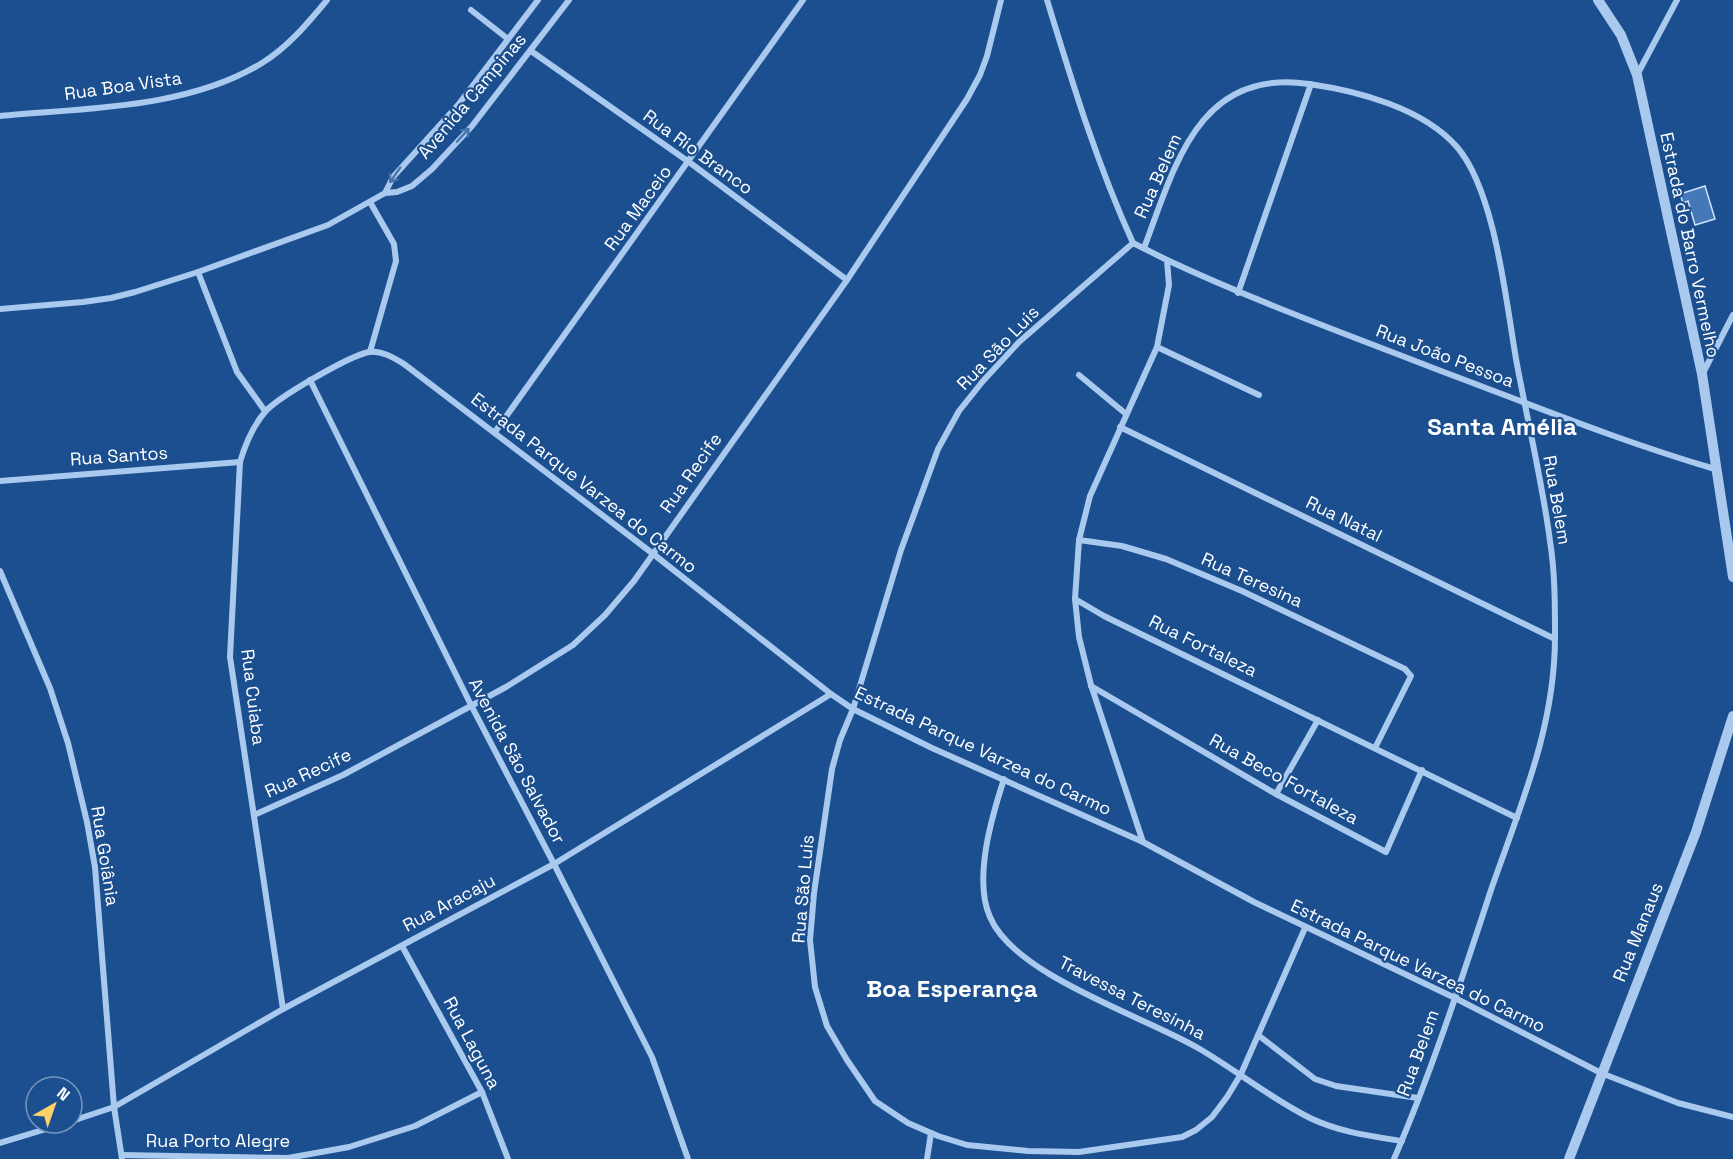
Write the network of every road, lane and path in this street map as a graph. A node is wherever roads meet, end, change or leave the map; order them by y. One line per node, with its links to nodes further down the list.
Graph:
1 (327, 0): 14 (street, Rua Boa Vista)
2 (538, 0): 10 (street, Avenida Campinas)
3 (569, 0): 11 (street, Avenida Campinas)
4 (803, 0): 15 (street, Rua Maceio)
5 (1001, 0): 22 (street, Rua Recife)
6 (1047, 0): 18 (street)
7 (1598, 0): 12 (street, Estrada do Barro Vermelho)
8 (1677, 0): 12 (street)
9 (471, 10): 10 (street)
10 (508, 39): 16 (street, Avenida Campinas, one-way to 16)
11 (531, 51): 15 (street, Rua Rio Branco); 16 (street, Avenida Campinas, one-way to 11)
12 (1636, 75): 28 (street, Estrada do Barro Vermelho)
13 (1311, 84): 19 (street, Rua Belem); 23 (street); 32 (street, Rua Belem)
14 (0, 116)
15 (689, 162): 22 (street, Rua Rio Branco); 36 (street, Rua Maceio)
16 (385, 193): 17 (street, Avenida Campinas)
17 (370, 202): 21 (street, Avenida Campinas); 27 (street)
18 (1133, 243): 19 (street); 49 (street, Rua São Luis)
19 (1144, 248): 20 (street)
20 (1167, 260): 23 (street, Rua João Pessoa); 26 (street)
21 (198, 272): 24 (street); 33 (street)
22 (847, 280): 41 (street, Rua Recife)
23 (1238, 293): 32 (street, Rua João Pessoa)
24 (0, 309)
25 (1733, 315): 28 (street)
26 (1157, 347): 31 (street); 34 (street)
27 (370, 352): 30 (street); 36 (street, Estrada Parque Varzea do Carmo)
28 (1702, 374): 38 (street, Estrada do Barro Vermelho)
29 (1079, 375): 34 (street)
30 (310, 380): 33 (street, Rua Cuiaba); 48 (street, Avenida São Salvador)
31 (1259, 394)
32 (1524, 402): 38 (street, Rua João Pessoa); 45 (street, Rua Belem)
33 (265, 411): 37 (street, Rua Cuiaba)
34 (1126, 414): 35 (street)
35 (1120, 427): 40 (street); 45 (street, Rua Natal)
36 (495, 432): 41 (street, Estrada Parque Varzea do Carmo)
37 (240, 462): 39 (street, Rua Santos); 56 (street, Rua Cuiaba)
38 (1715, 469): 43 (street, Estrada do Barro Vermelho)
39 (0, 481)
40 (1079, 540): 44 (street); 52 (street, Rua Teresina)
41 (652, 553): 47 (street, Estrada Parque Varzea do Carmo); 48 (street, Rua Recife)
42 (0, 571): 69 (street, Rua Goiânia)
43 (1733, 577)
44 (1075, 599): 46 (street); 51 (street, Rua Fortaleza)
45 (1555, 639): 57 (street, Rua Belem)
46 (1091, 686): 55 (street, Rua Beco Fortaleza); 58 (street)
47 (831, 694): 49 (street, Estrada Parque Varzea do Carmo); 59 (street, Rua Aracaju)
48 (471, 705): 56 (street, Rua Recife); 59 (street, Avenida São Salvador)
49 (853, 709): 54 (street, Estrada Parque Varzea do Carmo); 72 (street, Rua São Luis)
50 (1733, 716): 65 (street, Rua Manaus)
51 (1318, 720): 52 (street, Rua Fortaleza); 55 (street)
52 (1375, 748): 53 (street, Rua Fortaleza)
53 (1422, 770): 55 (street, Rua Beco Fortaleza); 57 (street, Rua Fortaleza)
54 (1004, 779): 58 (street, Estrada Parque Varzea do Carmo); 66 (street, Travessa Teresinha)
55 (1276, 794)
56 (254, 815): 63 (street, Rua Cuiaba)
57 (1517, 818): 62 (street, Rua Belem)
58 (1143, 842): 60 (street, Estrada Parque Varzea do Carmo)
59 (554, 864): 61 (street, Rua Aracaju); 78 (street, Avenida São Salvador)
60 (1305, 928): 62 (street, Estrada Parque Varzea do Carmo); 64 (street, Rua São Luis)
61 (402, 946): 63 (street, Rua Aracaju); 67 (street, Rua Laguna)
62 (1455, 998): 65 (street, Estrada Parque Varzea do Carmo); 68 (street, Rua Belem)
63 (283, 1009): 69 (street, Rua Aracaju)
64 (1258, 1035): 66 (street, Rua São Luis); 68 (street)
65 (1600, 1073): 71 (street, Estrada Parque Varzea do Carmo); 81 (street, Rua Manaus)
66 (1241, 1074): 72 (street, Rua São Luis); 74 (street, Travessa Teresinha)
67 (483, 1092): 76 (street, Rua Porto Alegre); 77 (street, Rua Laguna)
68 (1418, 1098): 74 (street, Rua Belem)
69 (114, 1107): 70 (street, Rua Aracaju); 76 (street, Rua Goiânia)
70 (84, 1117)
71 (1733, 1117)
72 (931, 1133): 79 (street)
73 (26, 1135): 75 (street)
74 (1402, 1141): 80 (street, Rua Belem)
75 (0, 1143)
76 (122, 1157)
77 (508, 1159)
78 (688, 1159)
79 (927, 1159)
80 (1394, 1159)
81 (1569, 1159)

